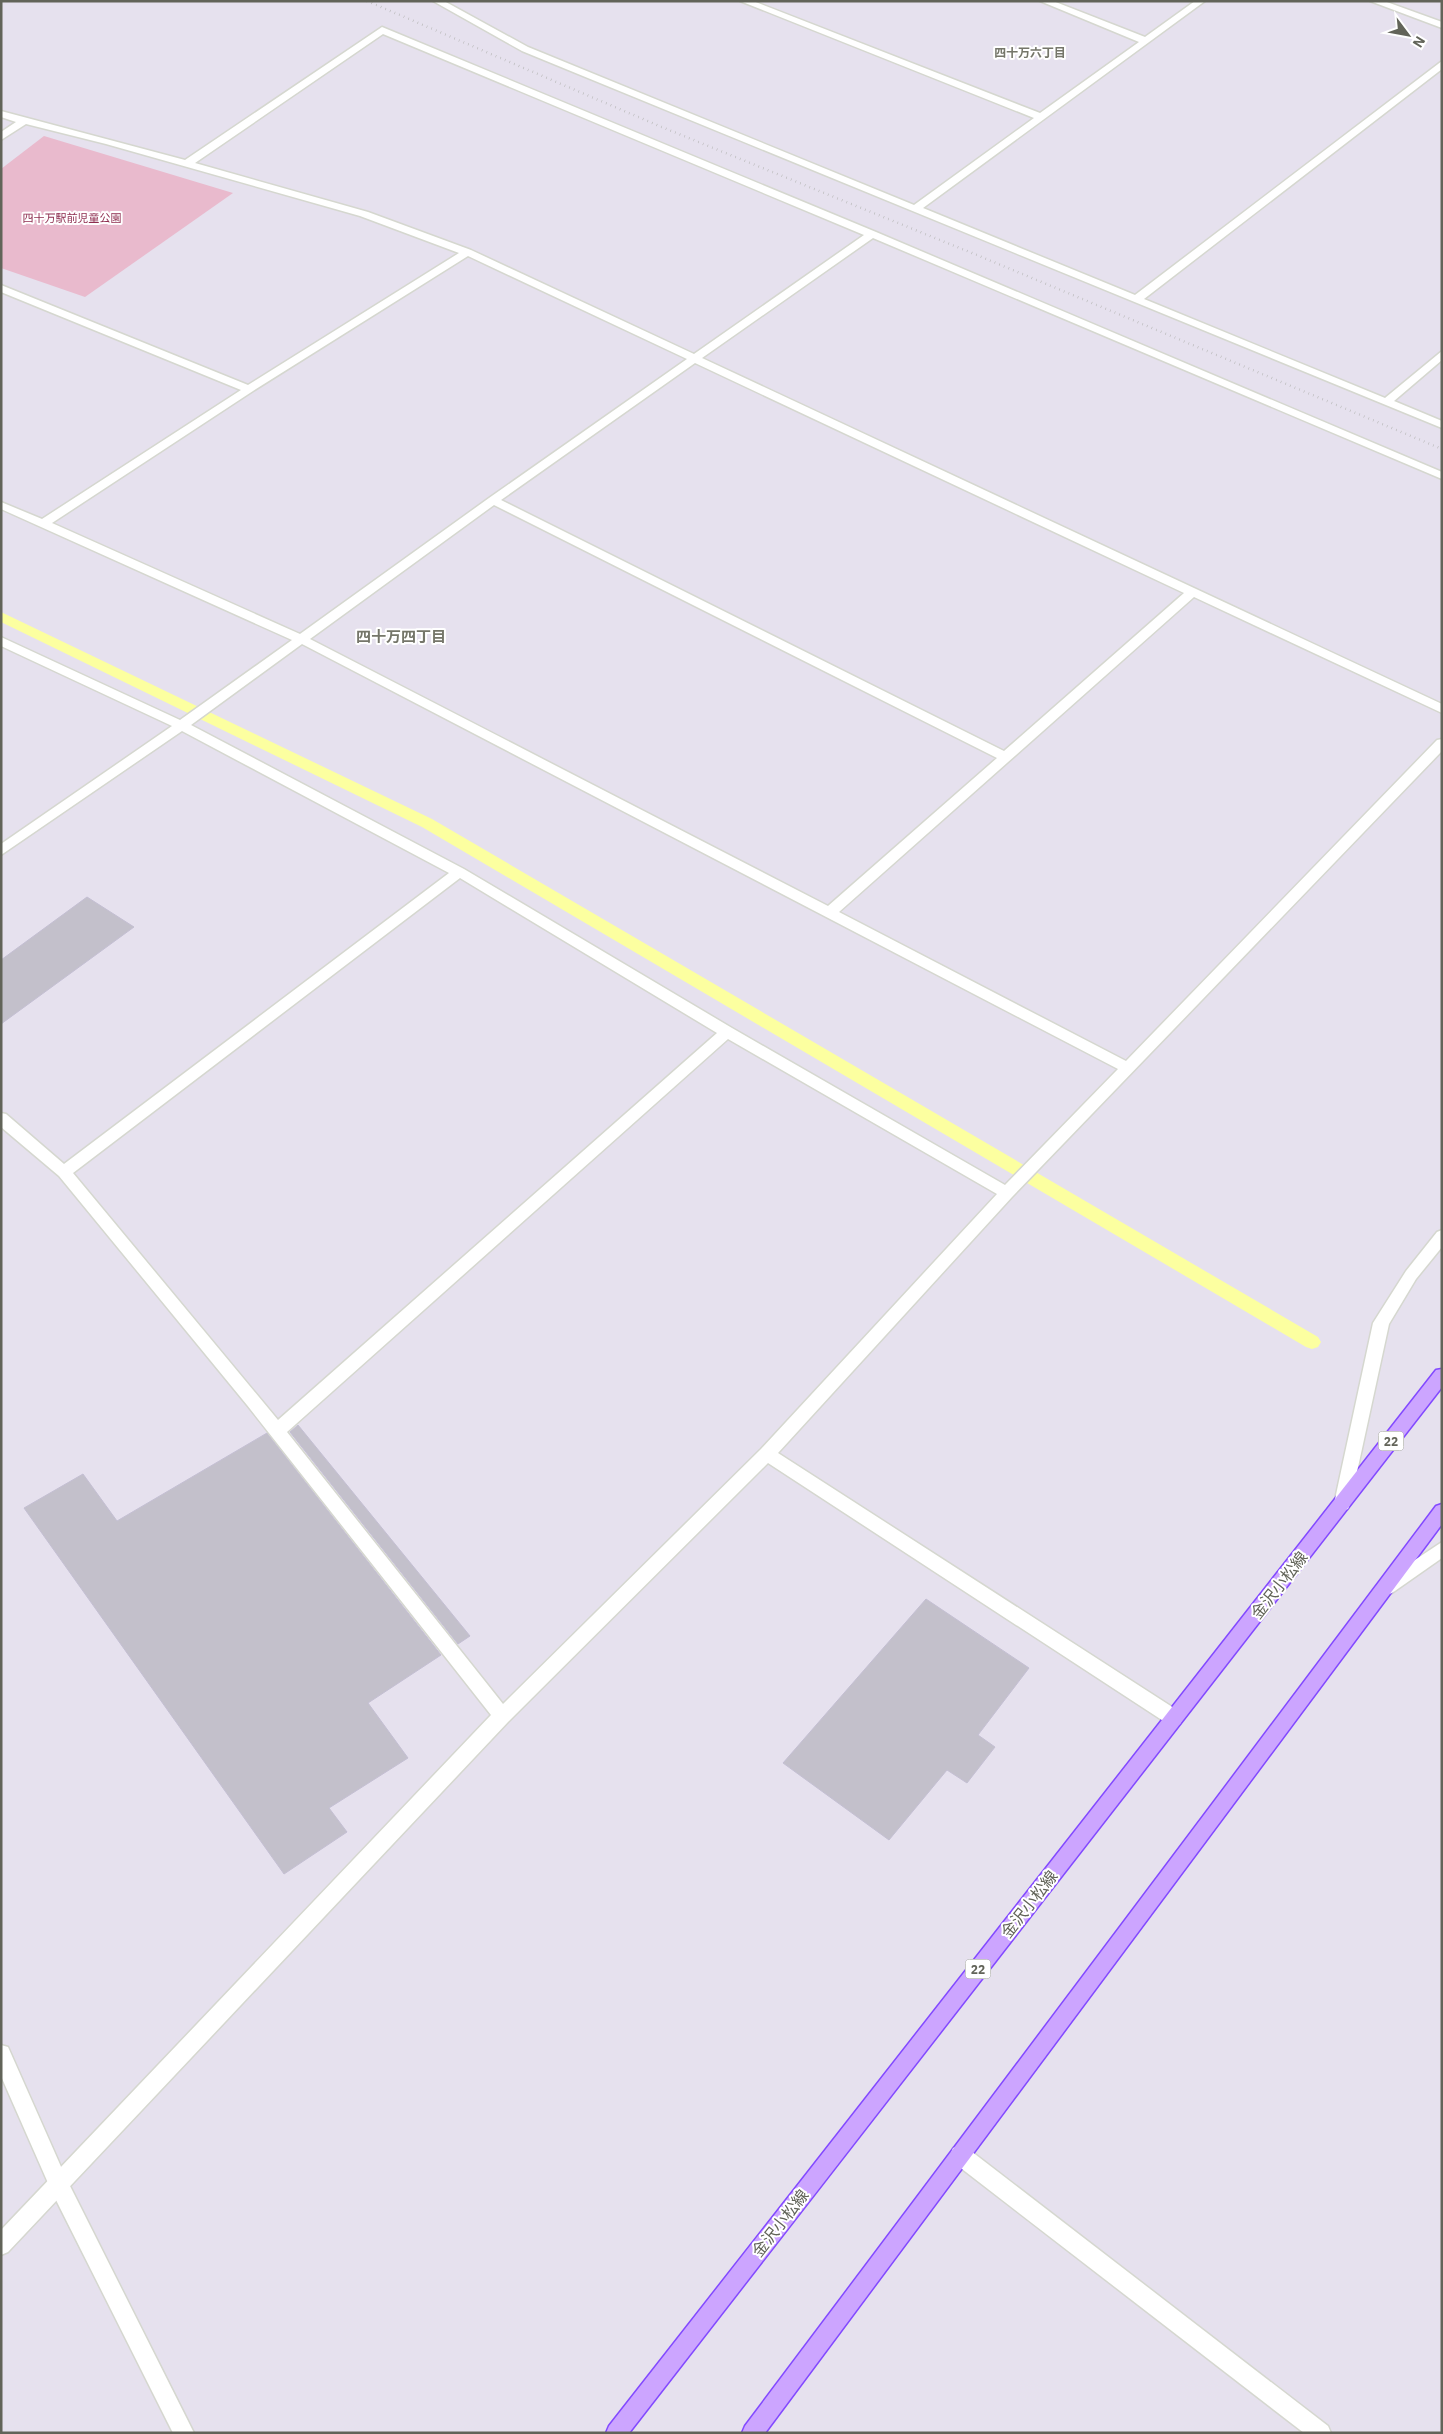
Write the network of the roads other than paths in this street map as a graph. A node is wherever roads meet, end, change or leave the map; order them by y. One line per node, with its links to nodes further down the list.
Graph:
1 (744, 1): 10 (street)
2 (1044, 1): 7 (street)
3 (1201, 1): 7 (street)
4 (1374, 1): 6 (street)
5 (444, 2): 14 (street)
6 (1442, 25)
7 (1146, 41): 10 (street)
8 (1442, 64): 18 (street)
9 (1, 114): 11 (street)
10 (1041, 117): 14 (street)
11 (24, 121): 12 (street); 13 (street)
12 (1, 137)
13 (187, 164): 15 (street); 16 (street)
14 (915, 209): 18 (street)
15 (872, 234): 20 (street); 24 (street)
16 (466, 252): 20 (street); 21 (street)
17 (1, 288): 21 (street)
18 (1136, 300): 22 (street)
19 (1442, 354): 22 (street)
20 (695, 358): 25 (street); 28 (street)
21 (249, 389): 27 (street)
22 (1386, 402): 23 (street)
23 (1442, 425)
24 (1442, 476)
25 (493, 500): 29 (street); 34 (street)
26 (1, 505): 27 (street)
27 (43, 524): 29 (street)
28 (1194, 591): 31 (street); 34 (street)
29 (301, 639): 32 (street); 37 (street)
30 (1, 641): 32 (street)
31 (1442, 709)
32 (181, 725): 35 (street); 36 (street)
33 (1442, 743): 39 (street)
34 (1005, 757): 37 (street)
35 (1, 850)
36 (459, 872): 38 (street); 41 (street)
37 (828, 914): 39 (street)
38 (727, 1032): 42 (street); 45 (street)
39 (1128, 1068): 42 (street)
40 (1, 1118): 41 (street)
41 (64, 1172): 45 (street)
42 (1007, 1193): 46 (street)
43 (1442, 1236): 47 (street)
44 (1442, 1375): 47 (main road, 金沢小松線 / 22)
45 (278, 1430): 51 (street)
46 (767, 1454): 51 (street); 52 (street)
47 (1341, 1506): 52 (main road, 金沢小松線 / 22)
48 (1442, 1510): 50 (main road)
49 (1442, 1549): 50 (street)
50 (1383, 1590): 54 (main road)
51 (502, 1716): 55 (street)
52 (1174, 1718): 58 (main road, 金沢小松線 / 22)
53 (1, 2054): 55 (street)
54 (960, 2155): 59 (main road); 60 (street)
55 (59, 2184): 56 (street); 57 (street)
56 (1, 2245)
57 (184, 2433)
58 (616, 2433)
59 (752, 2433)
60 (1321, 2433)

